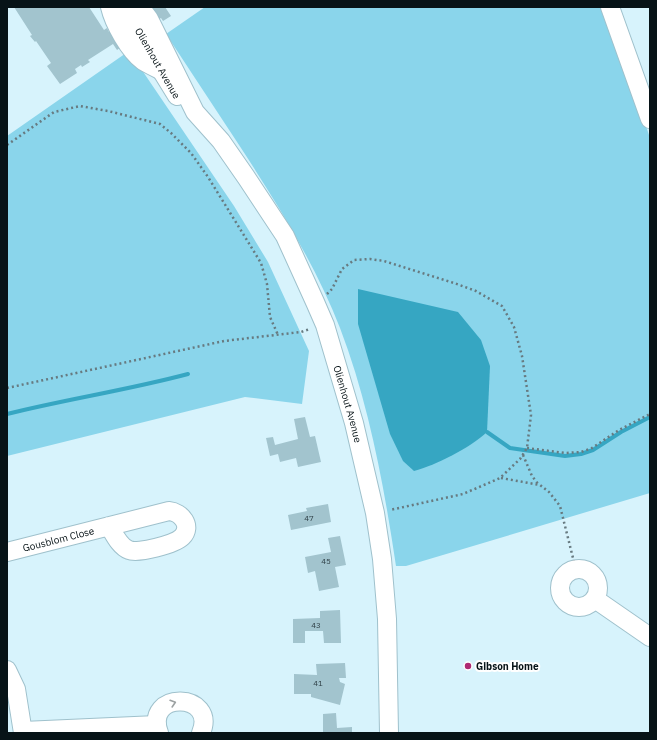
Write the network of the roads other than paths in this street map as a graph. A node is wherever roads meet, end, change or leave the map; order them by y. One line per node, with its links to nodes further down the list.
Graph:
1 (110, 7): 5 (street)
2 (127, 7): 6 (street, Olienhout Avenue)
3 (140, 7): 6 (street, Olienhout Avenue)
4 (610, 7): 9 (street)
5 (128, 43): 6 (street); 7 (street)
6 (155, 49): 7 (street, Olienhout Avenue); 8 (street, Olienhout Avenue)
7 (161, 70): 8 (street, Olienhout Avenue)
8 (195, 112): 18 (street, Olienhout Avenue)
9 (650, 119)
10 (109, 526): 11 (street, Gousblom Close)
11 (7, 552)
12 (595, 599): 12 (street); 13 (street)
13 (650, 636)
14 (7, 670): 16 (street)
15 (158, 729): 16 (street); 17 (street, one-way to 17)
16 (23, 732)
17 (202, 733)
18 (388, 733)

